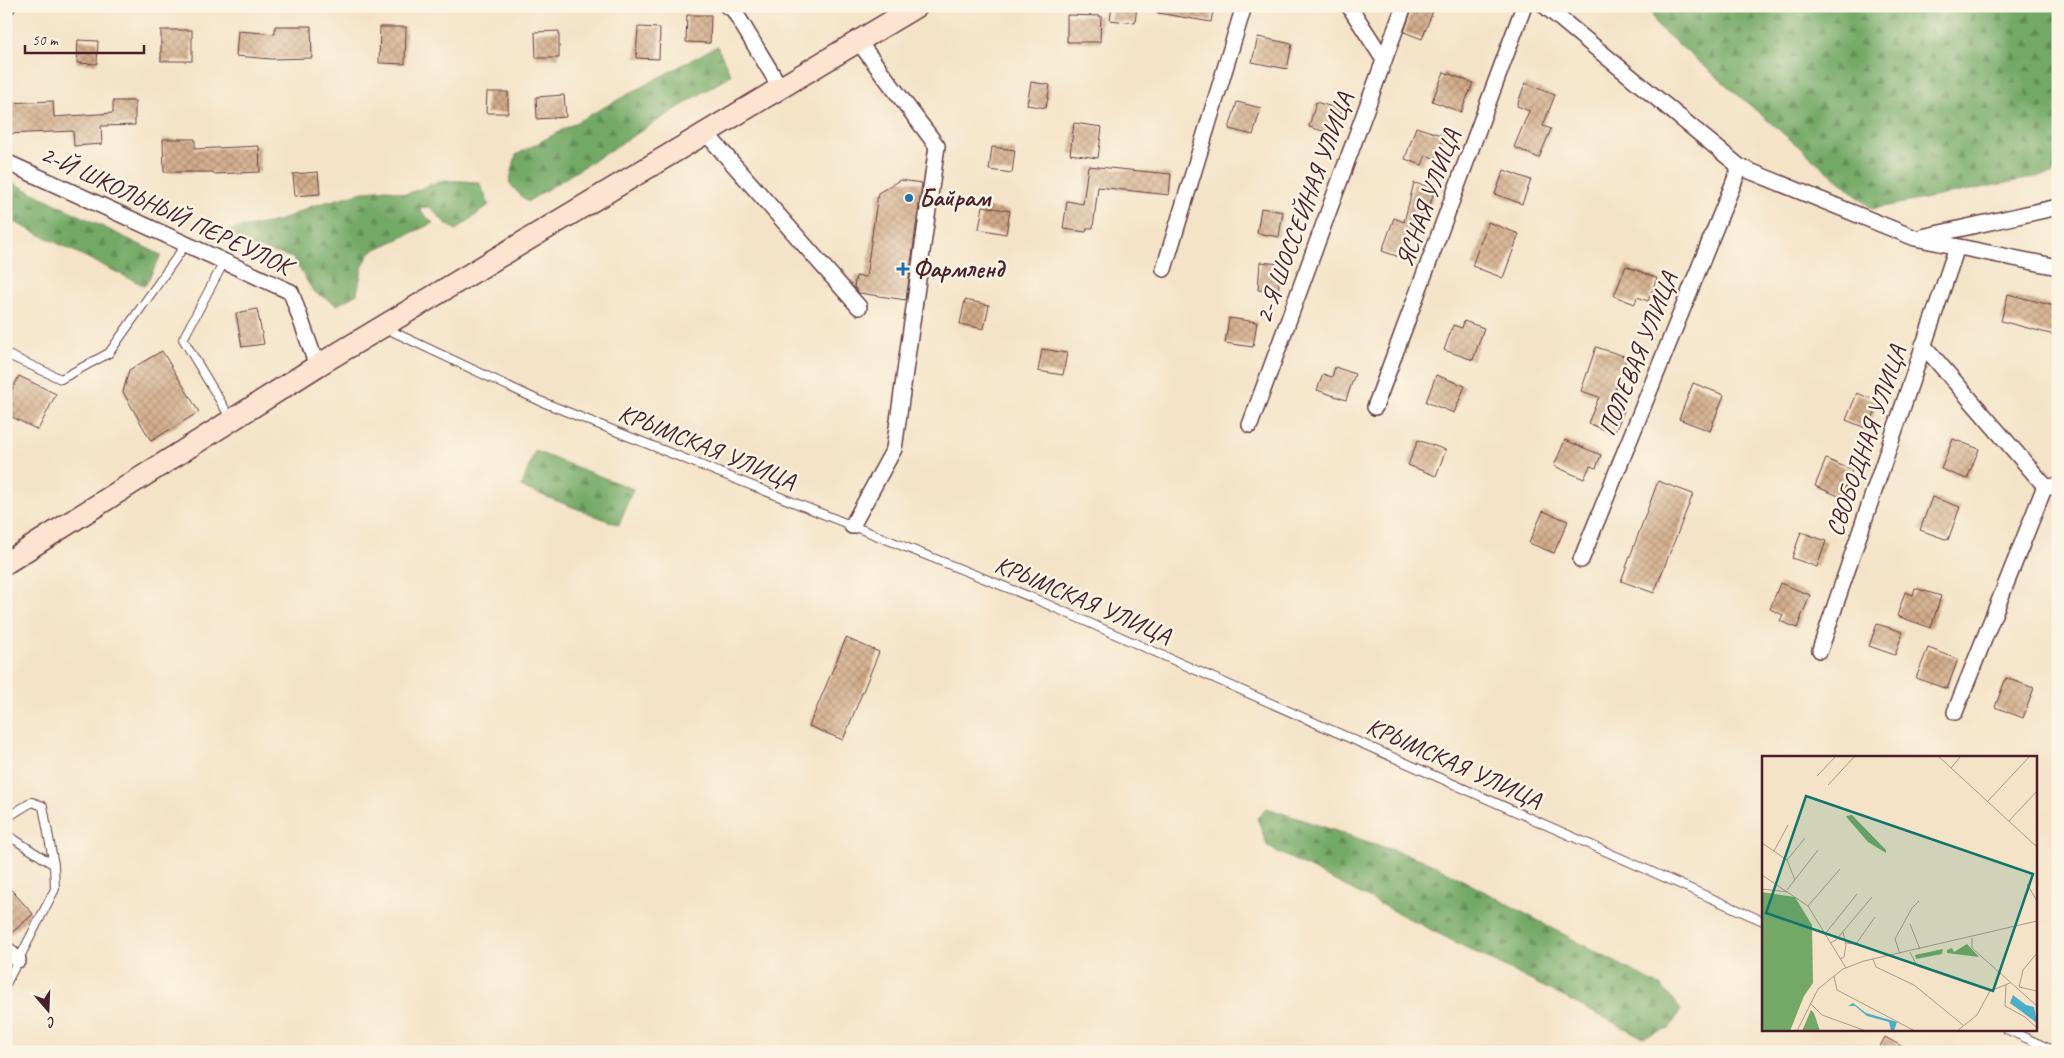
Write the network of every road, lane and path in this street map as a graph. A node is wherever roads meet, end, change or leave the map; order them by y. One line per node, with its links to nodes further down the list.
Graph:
1 (727, 6): 10 (street)
2 (917, 6): 8 (main road)
3 (1244, 6): 20 (street)
4 (1349, 6): 9 (street)
5 (1404, 6): 9 (street, 2-Я ШОССЕЙНАЯ УЛИЦА)
6 (1524, 6): 26 (street, ЯСНАЯ УЛИЦА)
7 (1545, 6): 13 (street)
8 (858, 41): 10 (main road); 30 (street)
9 (1384, 60): 28 (street, 2-Я ШОССЕЙНАЯ УЛИЦА)
10 (780, 87): 11 (main road)
11 (705, 132): 21 (street); 22 (main road)
12 (6, 162): 16 (street, 2-Й ШКОЛЬНЫЙ ПЕРЕУЛОК)
13 (1740, 167): 15 (street); 31 (street, ПОЛЕВАЯ УЛИЦА)
14 (2058, 208): 15 (street)
15 (1915, 238): 17 (street)
16 (186, 244): 18 (street, 2-Й ШКОЛЬНЫЙ ПЕРЕУЛОК); 24 (lane)
17 (1957, 247): 19 (street); 23 (street, СВОБОДНАЯ УЛИЦА)
18 (224, 262): 25 (street, 2-Й ШКОЛЬНЫЙ ПЕРЕУЛОК); 27 (lane)
19 (2058, 267)
20 (1164, 269)
21 (859, 307)
22 (382, 327): 25 (main road); 30 (lane, КРЫМСКАЯ УЛИЦА)
23 (1923, 345): 29 (street); 33 (street, СВОБОДНАЯ УЛИЦА)
24 (6, 354)
25 (317, 366): 27 (main road)
26 (1375, 407)
27 (232, 420): 32 (main road)
28 (1250, 426)
29 (2051, 487): 34 (street)
30 (852, 526): 38 (lane, КРЫМСКАЯ УЛИЦА)
31 (1581, 560)
32 (6, 562)
33 (1820, 650)
34 (1955, 712)
35 (6, 818): 37 (lane)
36 (6, 834): 37 (lane)
37 (54, 865): 40 (lane)
38 (1762, 922)
39 (6, 949): 40 (street)
40 (18, 960): 41 (lane)
41 (6, 984)
42 (2008, 1030): 43 (lane)
43 (2057, 1052)

